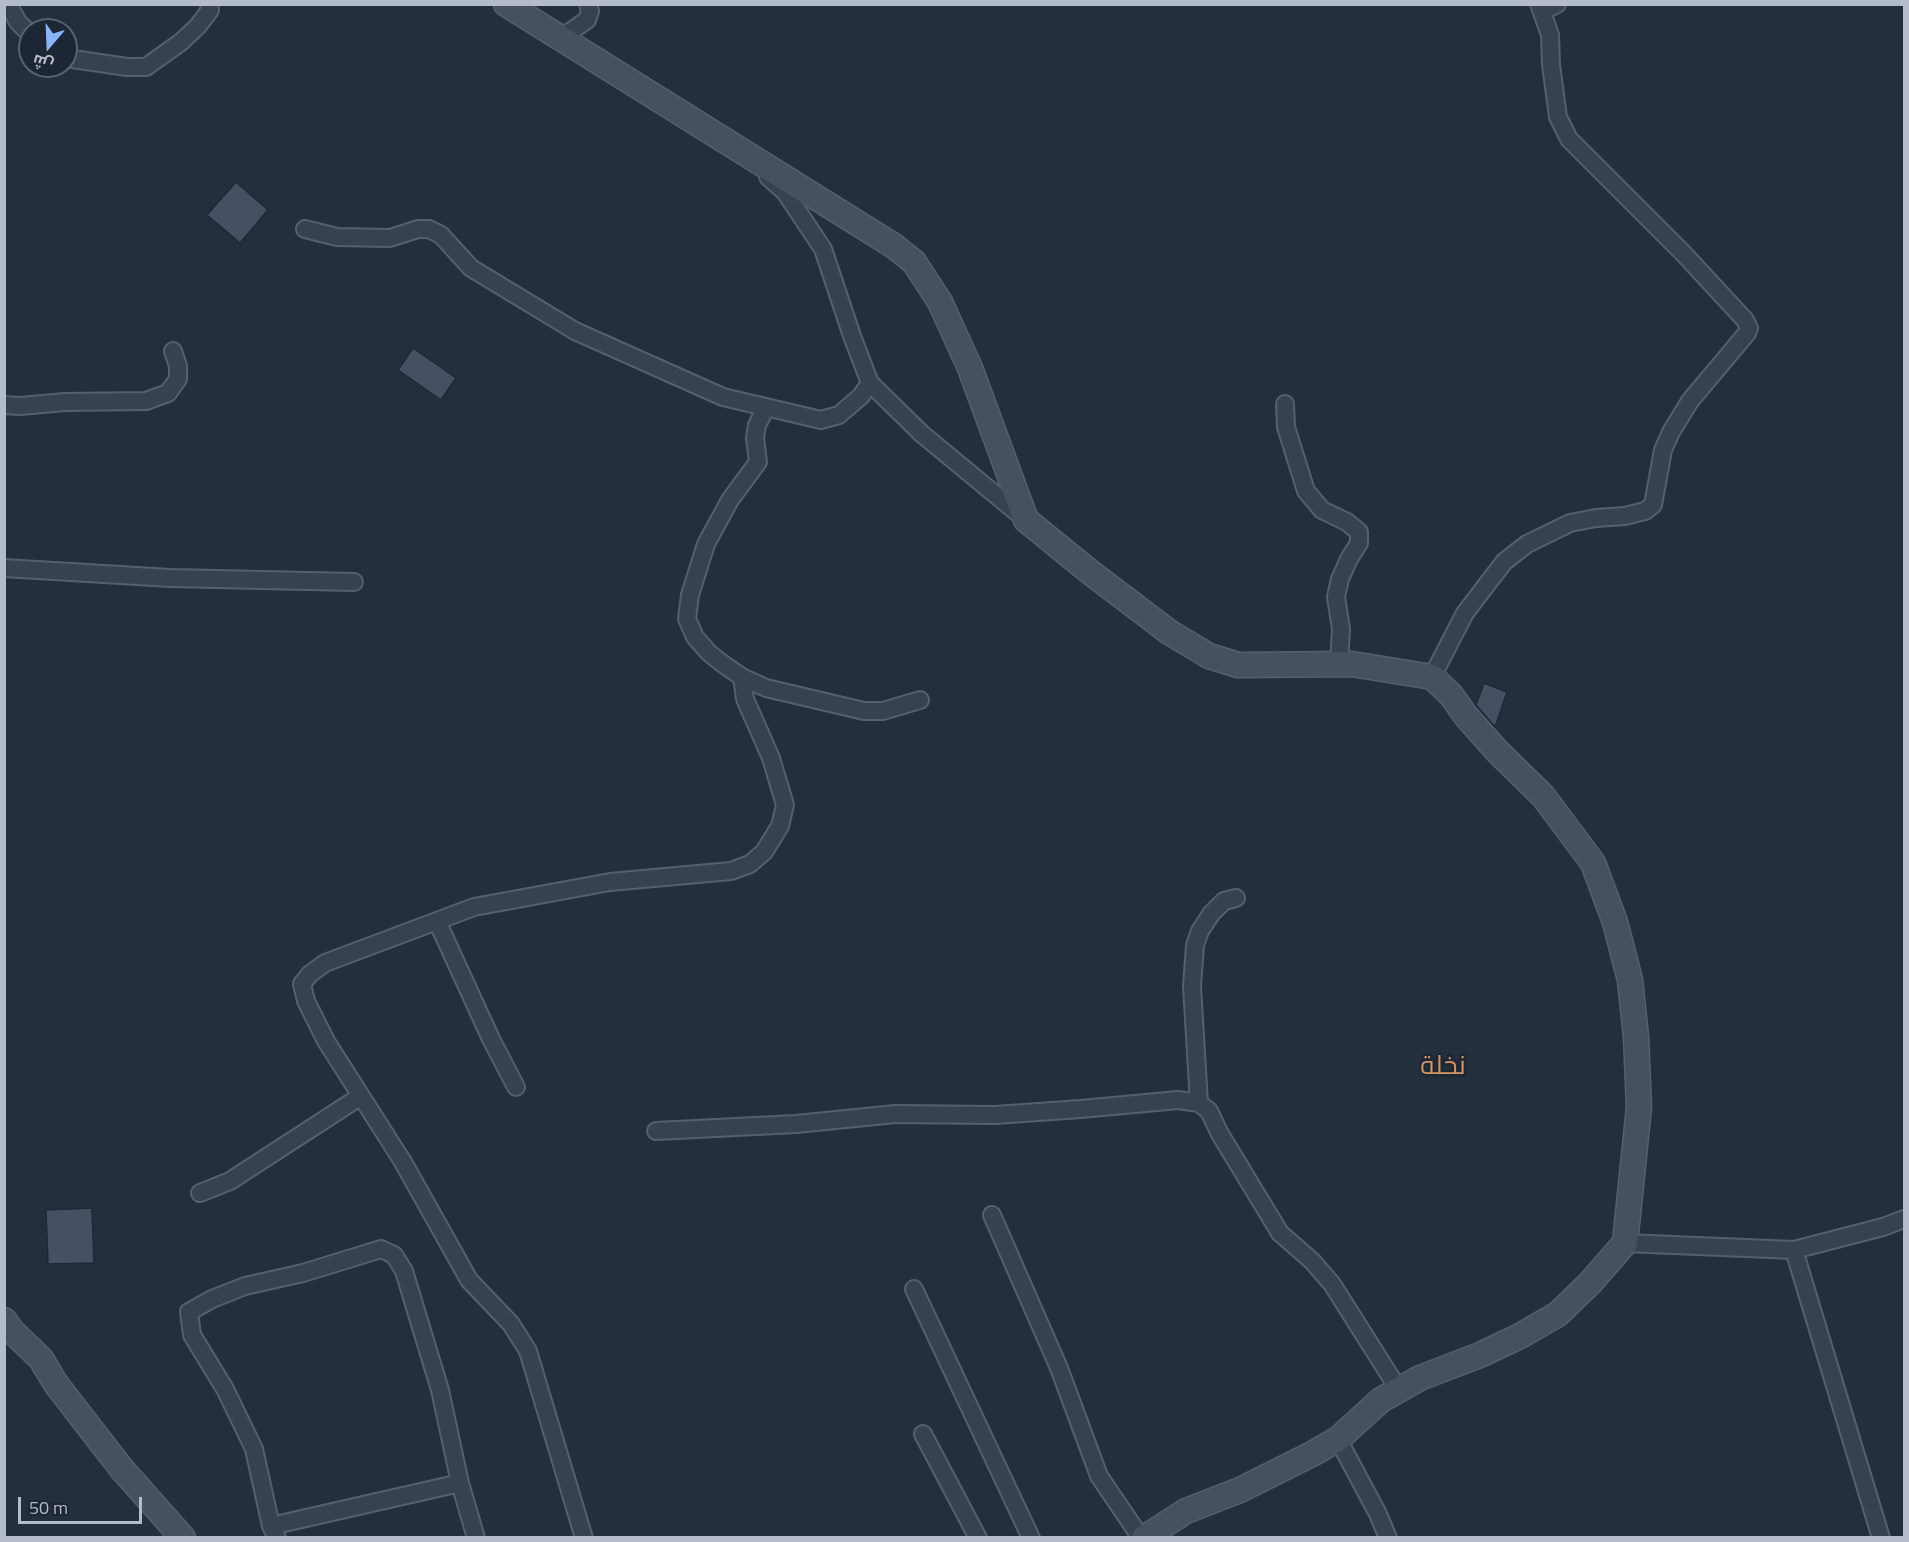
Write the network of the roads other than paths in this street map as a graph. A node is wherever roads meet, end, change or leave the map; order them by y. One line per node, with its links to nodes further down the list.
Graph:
1 (8, 4): 6 (street)
2 (209, 4): 8 (street)
3 (506, 4): 7 (street)
4 (588, 4): 7 (street)
5 (1546, 7): 21 (street)
6 (18, 22)
7 (561, 38): 9 (street)
8 (78, 60)
9 (740, 151): 12 (street); 16 (street)
10 (305, 229): 15 (street)
11 (173, 351): 14 (street)
12 (870, 383): 15 (street); 16 (street)
13 (1285, 404): 19 (street)
14 (4, 405)
15 (766, 408): 20 (street)
16 (1026, 520): 19 (street)
17 (4, 568): 18 (street)
18 (354, 582)
19 (1339, 665): 21 (street)
20 (742, 677): 22 (street); 24 (street)
21 (1432, 677): 32 (street)
22 (920, 700)
23 (1236, 898): 27 (street)
24 (437, 921): 25 (street); 26 (street)
25 (516, 1087)
26 (361, 1096): 29 (street); 43 (street)
27 (1199, 1103): 28 (street); 36 (street)
28 (656, 1131)
29 (200, 1193)
30 (992, 1215): 46 (street)
31 (1905, 1219): 33 (street)
32 (1625, 1243): 33 (street); 36 (street)
33 (1794, 1250): 48 (street)
34 (914, 1289): 45 (street)
35 (4, 1320): 41 (street)
36 (1399, 1390): 38 (street)
37 (923, 1434): 44 (street)
38 (1338, 1439): 46 (street); 47 (street)
39 (460, 1483): 40 (street); 40 (street); 42 (street)
40 (274, 1532)
41 (183, 1538)
42 (476, 1538)
43 (584, 1538)
44 (978, 1538)
45 (1031, 1538)
46 (1143, 1538)
47 (1388, 1538)
48 (1881, 1538)

